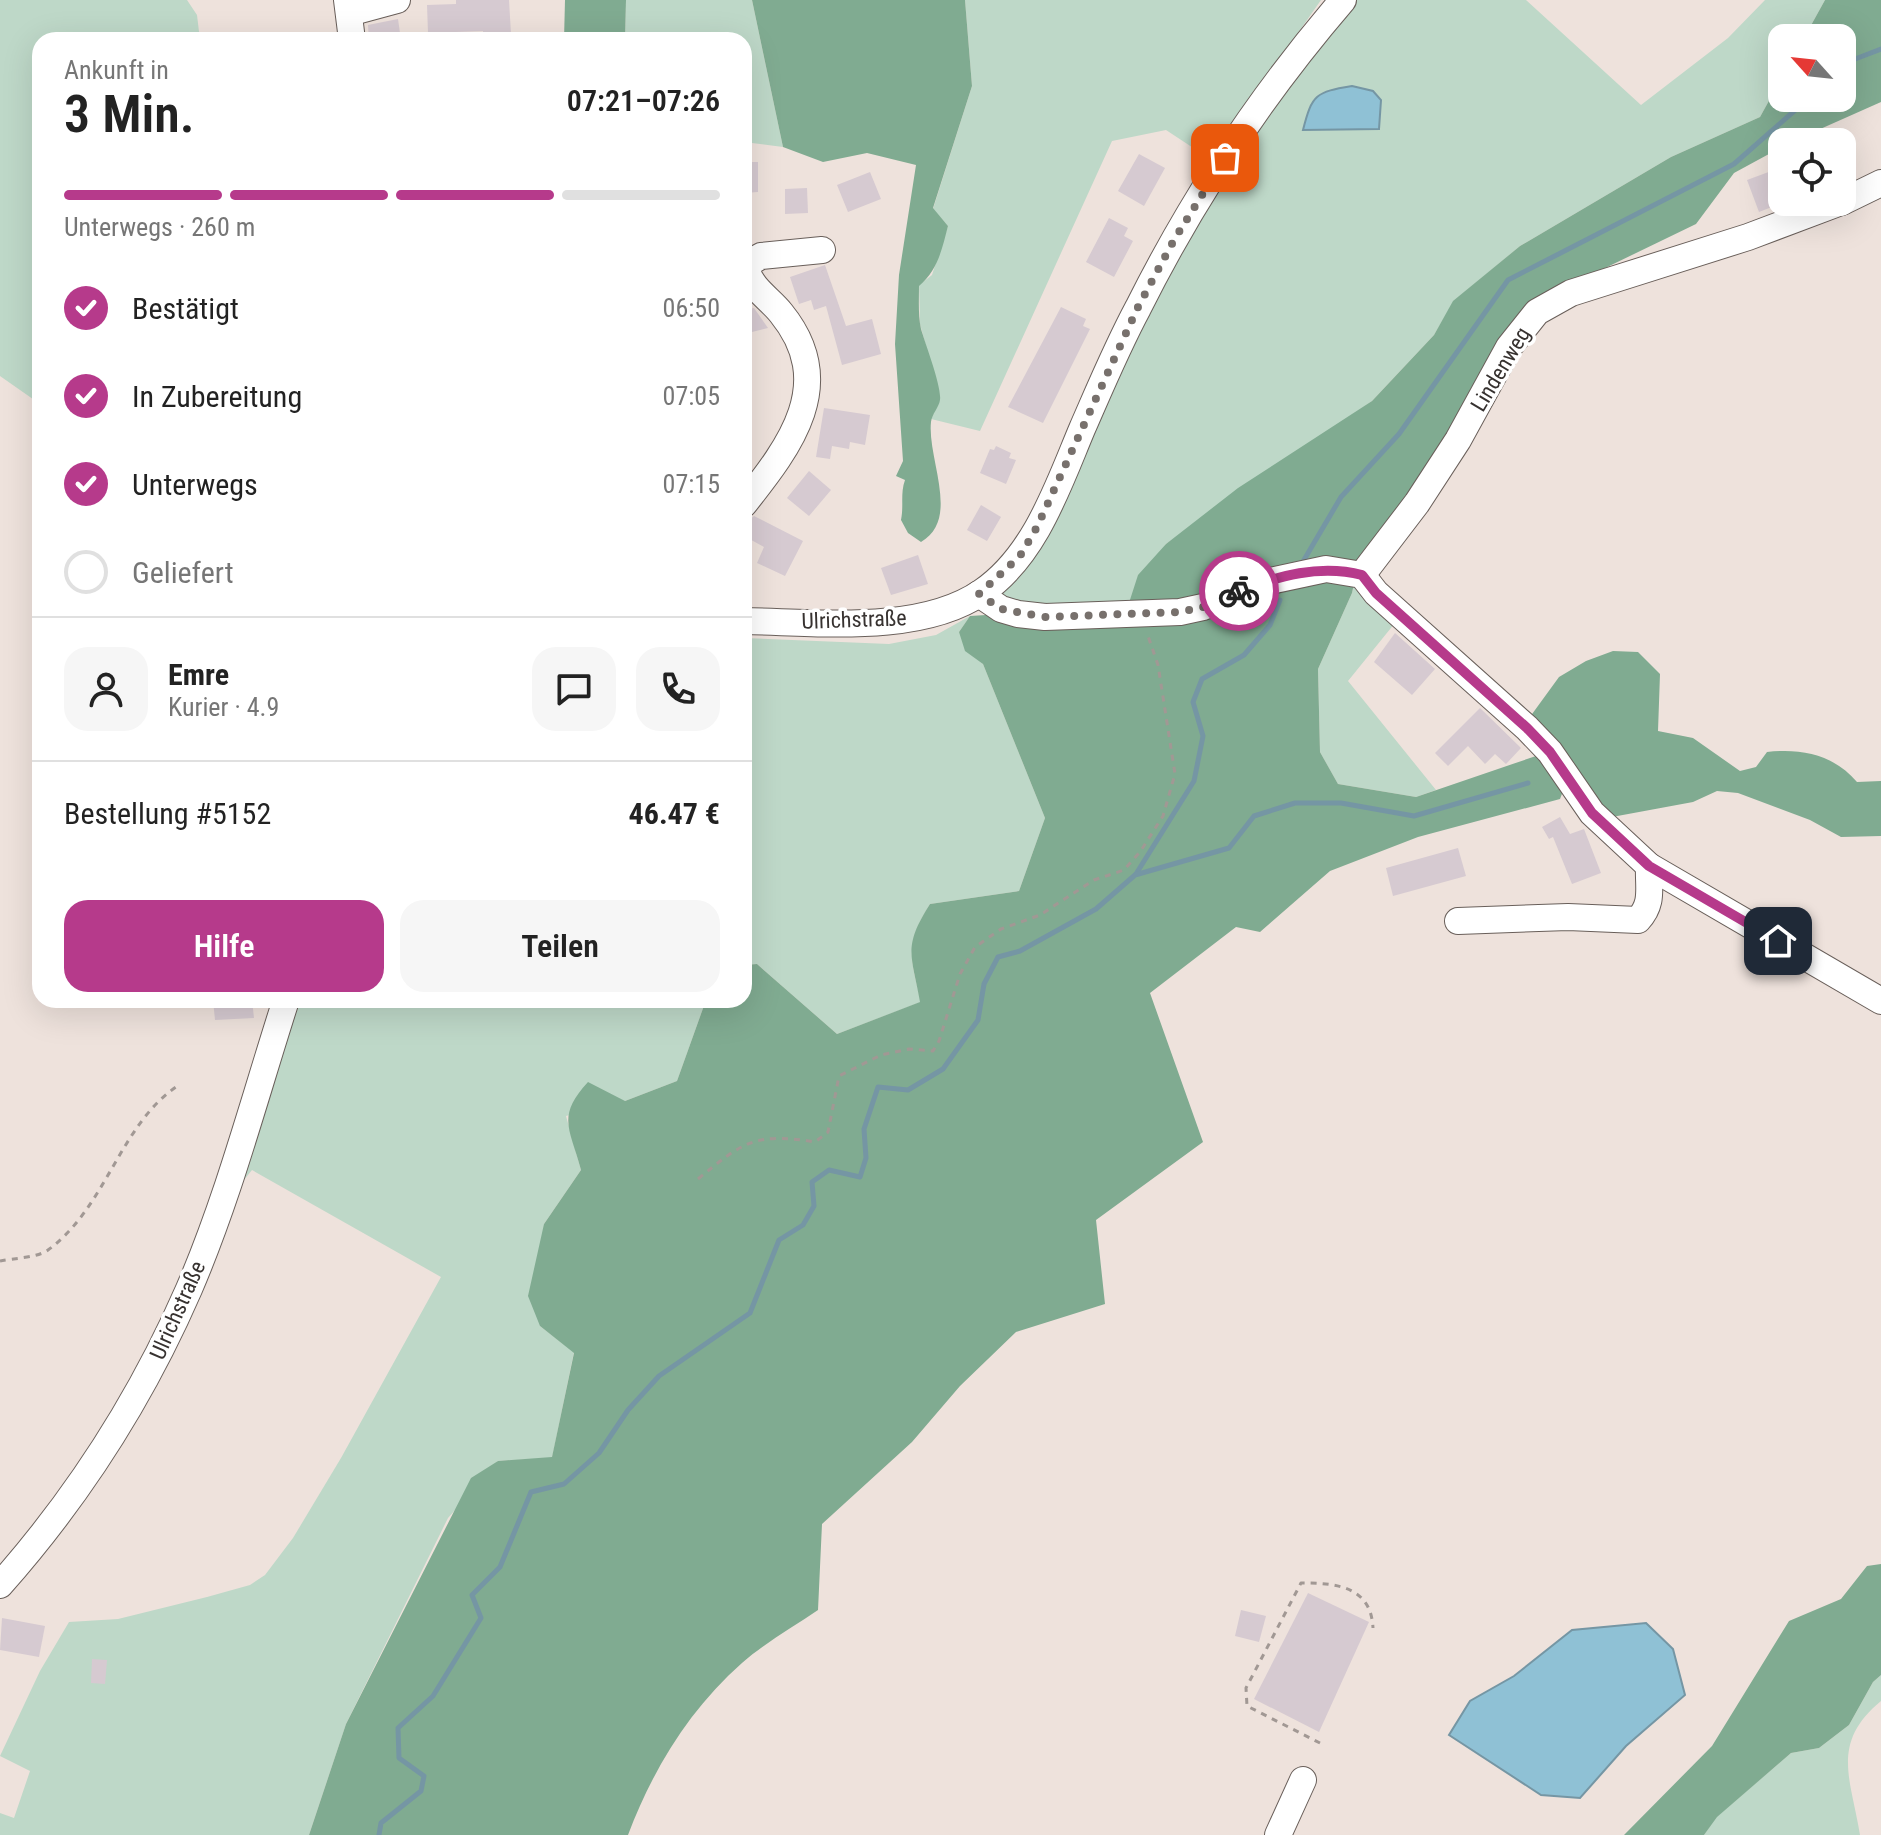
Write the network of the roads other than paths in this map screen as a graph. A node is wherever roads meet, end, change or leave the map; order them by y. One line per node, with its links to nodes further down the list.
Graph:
1 (397, 0): 3 (street)
2 (1343, 0): 13 (street, Ulrichstraße)
3 (348, 6): 4 (street)
4 (351, 32)
5 (1881, 183): 6 (street, Lindenweg)
6 (1856, 195)
7 (1804, 216): 12 (street, Lindenweg)
8 (822, 250): 9 (street)
9 (752, 261)
10 (752, 279): 11 (street)
11 (752, 493)
12 (1362, 575): 13 (street); 15 (street)
13 (979, 594): 14 (street, Ulrichstraße)
14 (752, 621)
15 (1649, 866): 16 (street); 17 (street)
16 (1458, 921)
17 (1881, 1001)
18 (283, 1008): 19 (street, Ulrichstraße)
19 (0, 1585)
20 (1303, 1780): 21 (street)
21 (1278, 1835)

